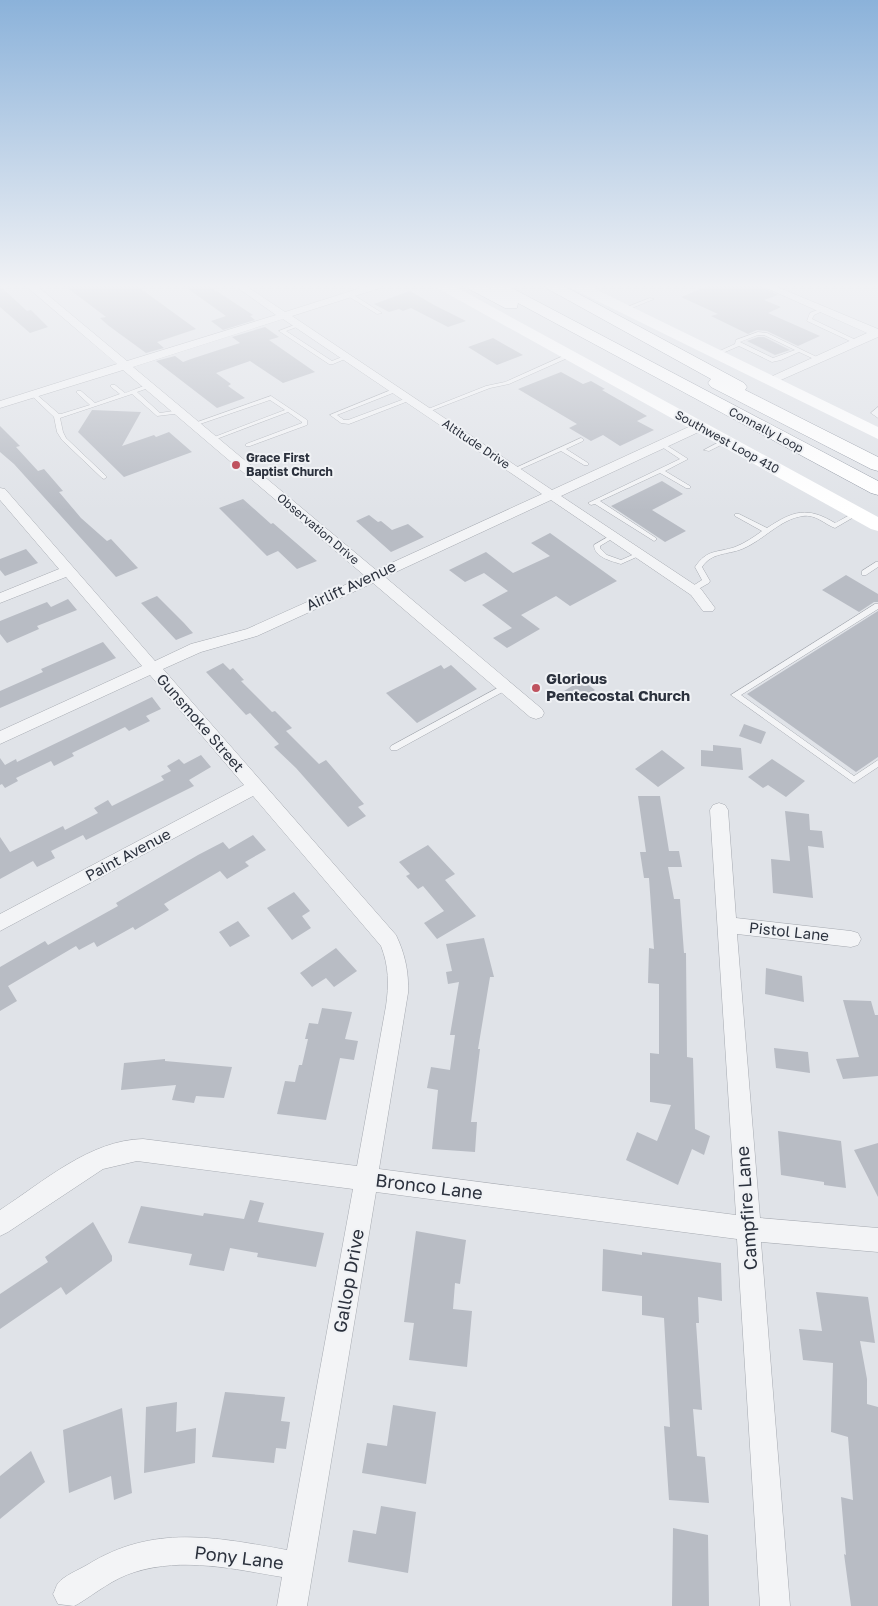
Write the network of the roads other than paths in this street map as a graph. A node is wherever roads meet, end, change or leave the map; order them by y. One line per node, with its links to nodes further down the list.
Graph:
1 (120, 361): 12 (street, Observation Drive)
2 (138, 361): 12 (street)
3 (353, 361): 16 (street, Altitude Drive)
4 (557, 361): 27 (lane)
5 (581, 361): 33 (main road, Southwest Loop 410)
6 (623, 361): 24 (highway)
7 (637, 361): 24 (highway, Connally Loop)
8 (673, 361): 31 (highway, Connally Loop)
9 (693, 361): 31 (highway)
10 (730, 361): 13 (main road)
11 (814, 361): 13 (street)
12 (125, 365): 15 (street, Observation Drive); 19 (street)
13 (770, 381): 34 (main road)
14 (113, 386): 20 (lane)
15 (150, 386): 18 (lane); 28 (street, Observation Drive)
16 (396, 390): 21 (street, Altitude Drive); 21 (lane)
17 (79, 392): 23 (lane)
18 (133, 392): 20 (lane); 28 (lane)
19 (34, 394): 22 (street); 29 (lane)
20 (125, 395): 23 (lane)
21 (409, 399): 27 (street, Altitude Drive)
22 (0, 405)
23 (94, 405): 29 (lane)
24 (721, 406): 48 (highway, Connally Loop)
25 (878, 409): 30 (lane)
26 (290, 410): 32 (lane); 35 (lane); 39 (lane)
27 (426, 411): 44 (street, Altitude Drive)
28 (180, 412): 32 (street, Observation Drive)
29 (58, 416): 46 (lane)
30 (878, 416)
31 (783, 417): 43 (highway, Connally Loop)
32 (195, 424): 35 (street, Observation Drive)
33 (699, 427): 37 (main road, Southwest Loop 410); 38 (street, Airlift Avenue)
34 (877, 433)
35 (212, 439): 61 (street, Observation Drive)
36 (581, 440): 40 (lane)
37 (725, 441): 41 (lane); 51 (main road, Southwest Loop 410)
38 (662, 444): 45 (lane); 50 (street, Airlift Avenue)
39 (248, 445)
40 (562, 449): 42 (lane); 44 (lane)
41 (707, 450)
42 (586, 464)
43 (878, 465)
44 (514, 470): 50 (street, Altitude Drive)
45 (661, 471): 47 (lane); 56 (lane)
46 (104, 477)
47 (688, 487)
48 (878, 490)
49 (0, 492): 59 (street, Gunsmoke Street)
50 (551, 495): 55 (street, Altitude Drive); 61 (street, Airlift Avenue)
51 (857, 513): 53 (main road, Southwest Loop 410); 54 (lane)
52 (737, 515): 54 (lane)
53 (878, 525)
54 (766, 531): 62 (lane)
55 (613, 536): 57 (street, Altitude Drive); 57 (lane)
56 (654, 539)
57 (639, 554): 62 (street, Altitude Drive)
58 (878, 564): 60 (lane)
59 (68, 571): 63 (street); 66 (street, Gunsmoke Street)
60 (864, 573)
61 (373, 576): 66 (street, Airlift Avenue); 67 (street, Observation Drive)
62 (692, 589): 65 (street, Altitude Drive)
63 (0, 598)
64 (878, 606): 71 (lane)
65 (708, 608)
66 (152, 668): 69 (street, Airlift Avenue); 72 (street, Gunsmoke Street)
67 (505, 687): 68 (street, Observation Drive); 70 (lane)
68 (536, 713)
69 (0, 738)
70 (394, 748)
71 (878, 763)
72 (255, 787): 74 (street, Paint Avenue); 77 (street, Gunsmoke Street)
73 (719, 810): 75 (street, Campfire Lane)
74 (0, 923)
75 (726, 925): 76 (street, Pistol Lane); 80 (street, Campfire Lane)
76 (851, 939)
77 (396, 956): 78 (street, Gallop Drive)
78 (366, 1179): 79 (street, Bronco Lane); 80 (street, Bronco Lane); 82 (street, Gallop Drive)
79 (0, 1224)
80 (749, 1229): 81 (street, Bronco Lane); 85 (street, Campfire Lane)
81 (878, 1240)
82 (299, 1566): 83 (street, Pony Lane); 84 (street, Gallop Drive)
83 (68, 1594)
84 (292, 1606)
85 (775, 1606)

